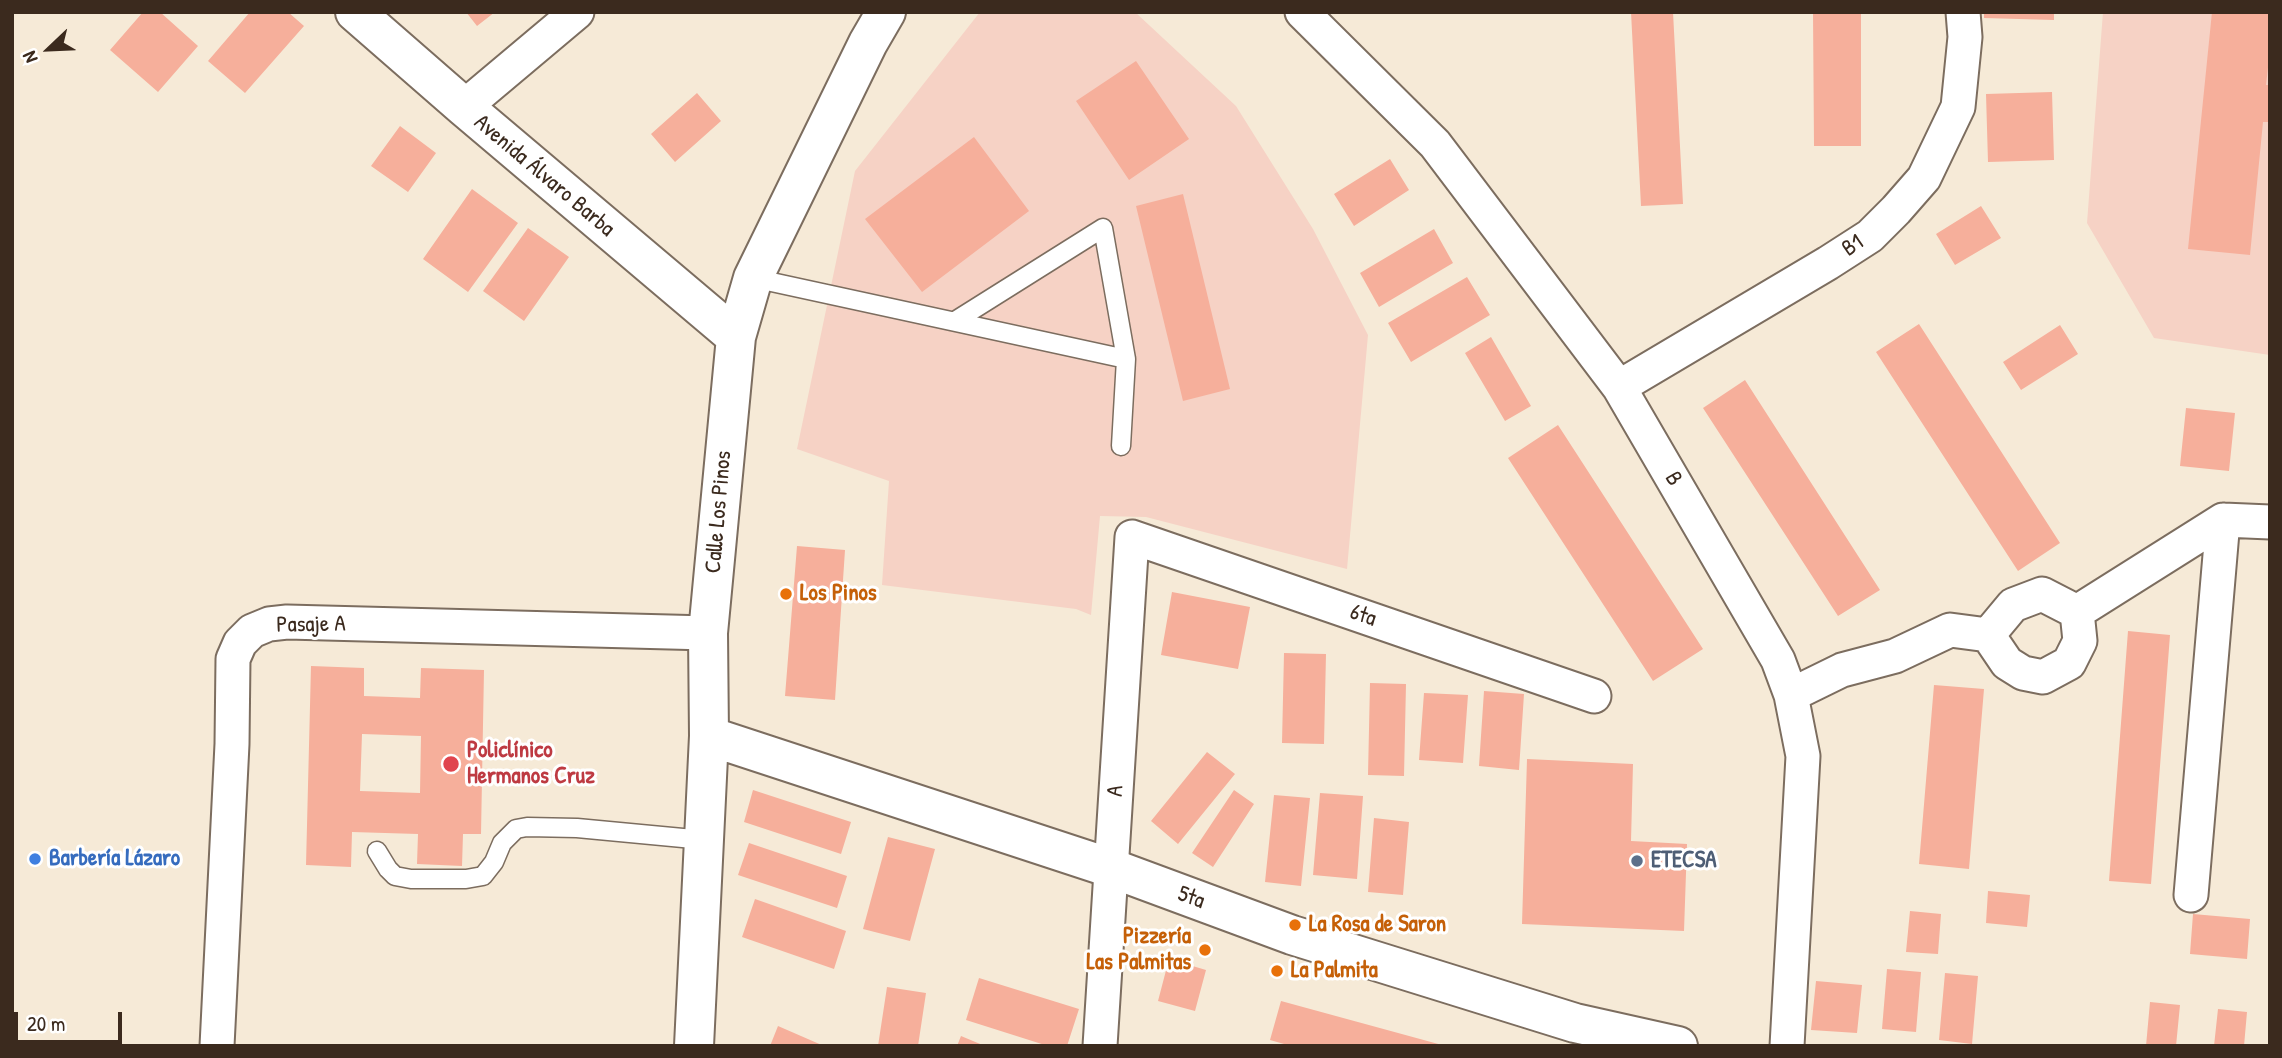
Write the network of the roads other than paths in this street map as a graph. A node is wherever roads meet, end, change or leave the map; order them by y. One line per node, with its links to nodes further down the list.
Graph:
1 (355, 12): 6 (street, Avenida Álvaro Barba)
2 (577, 12): 6 (street)
3 (886, 12): 7 (street, Calle Los Pinos)
4 (1302, 12): 11 (street, B)
5 (1963, 12): 11 (street, B1)
6 (464, 107): 9 (street, Avenida Álvaro Barba)
7 (753, 278): 8 (lane); 9 (street, Calle Los Pinos)
8 (955, 321): 10 (lane); 10 (lane)
9 (736, 337): 17 (street, Calle Los Pinos)
10 (1126, 359): 12 (lane)
11 (1619, 387): 19 (street, B)
12 (1121, 446)
13 (2223, 520): 14 (street); 16 (street); 25 (street)
14 (2270, 522)
15 (1132, 537): 20 (street, 6ta); 24 (street, A)
16 (2077, 612): 18 (street); 18 (street)
17 (708, 634): 21 (street, Calle Los Pinos); 26 (street, Pasaje A)
18 (1988, 635): 19 (street)
19 (1791, 695): 30 (street, B)
20 (1594, 696)
21 (709, 736): 22 (street, Calle Los Pinos); 24 (street, 5ta)
22 (704, 840): 23 (lane); 27 (street, Calle Los Pinos)
23 (377, 850)
24 (1111, 868): 28 (street, A); 29 (street, 5ta)
25 (2191, 895)
26 (217, 1046)
27 (694, 1046)
28 (1100, 1046)
29 (1678, 1046)
30 (1787, 1046)

